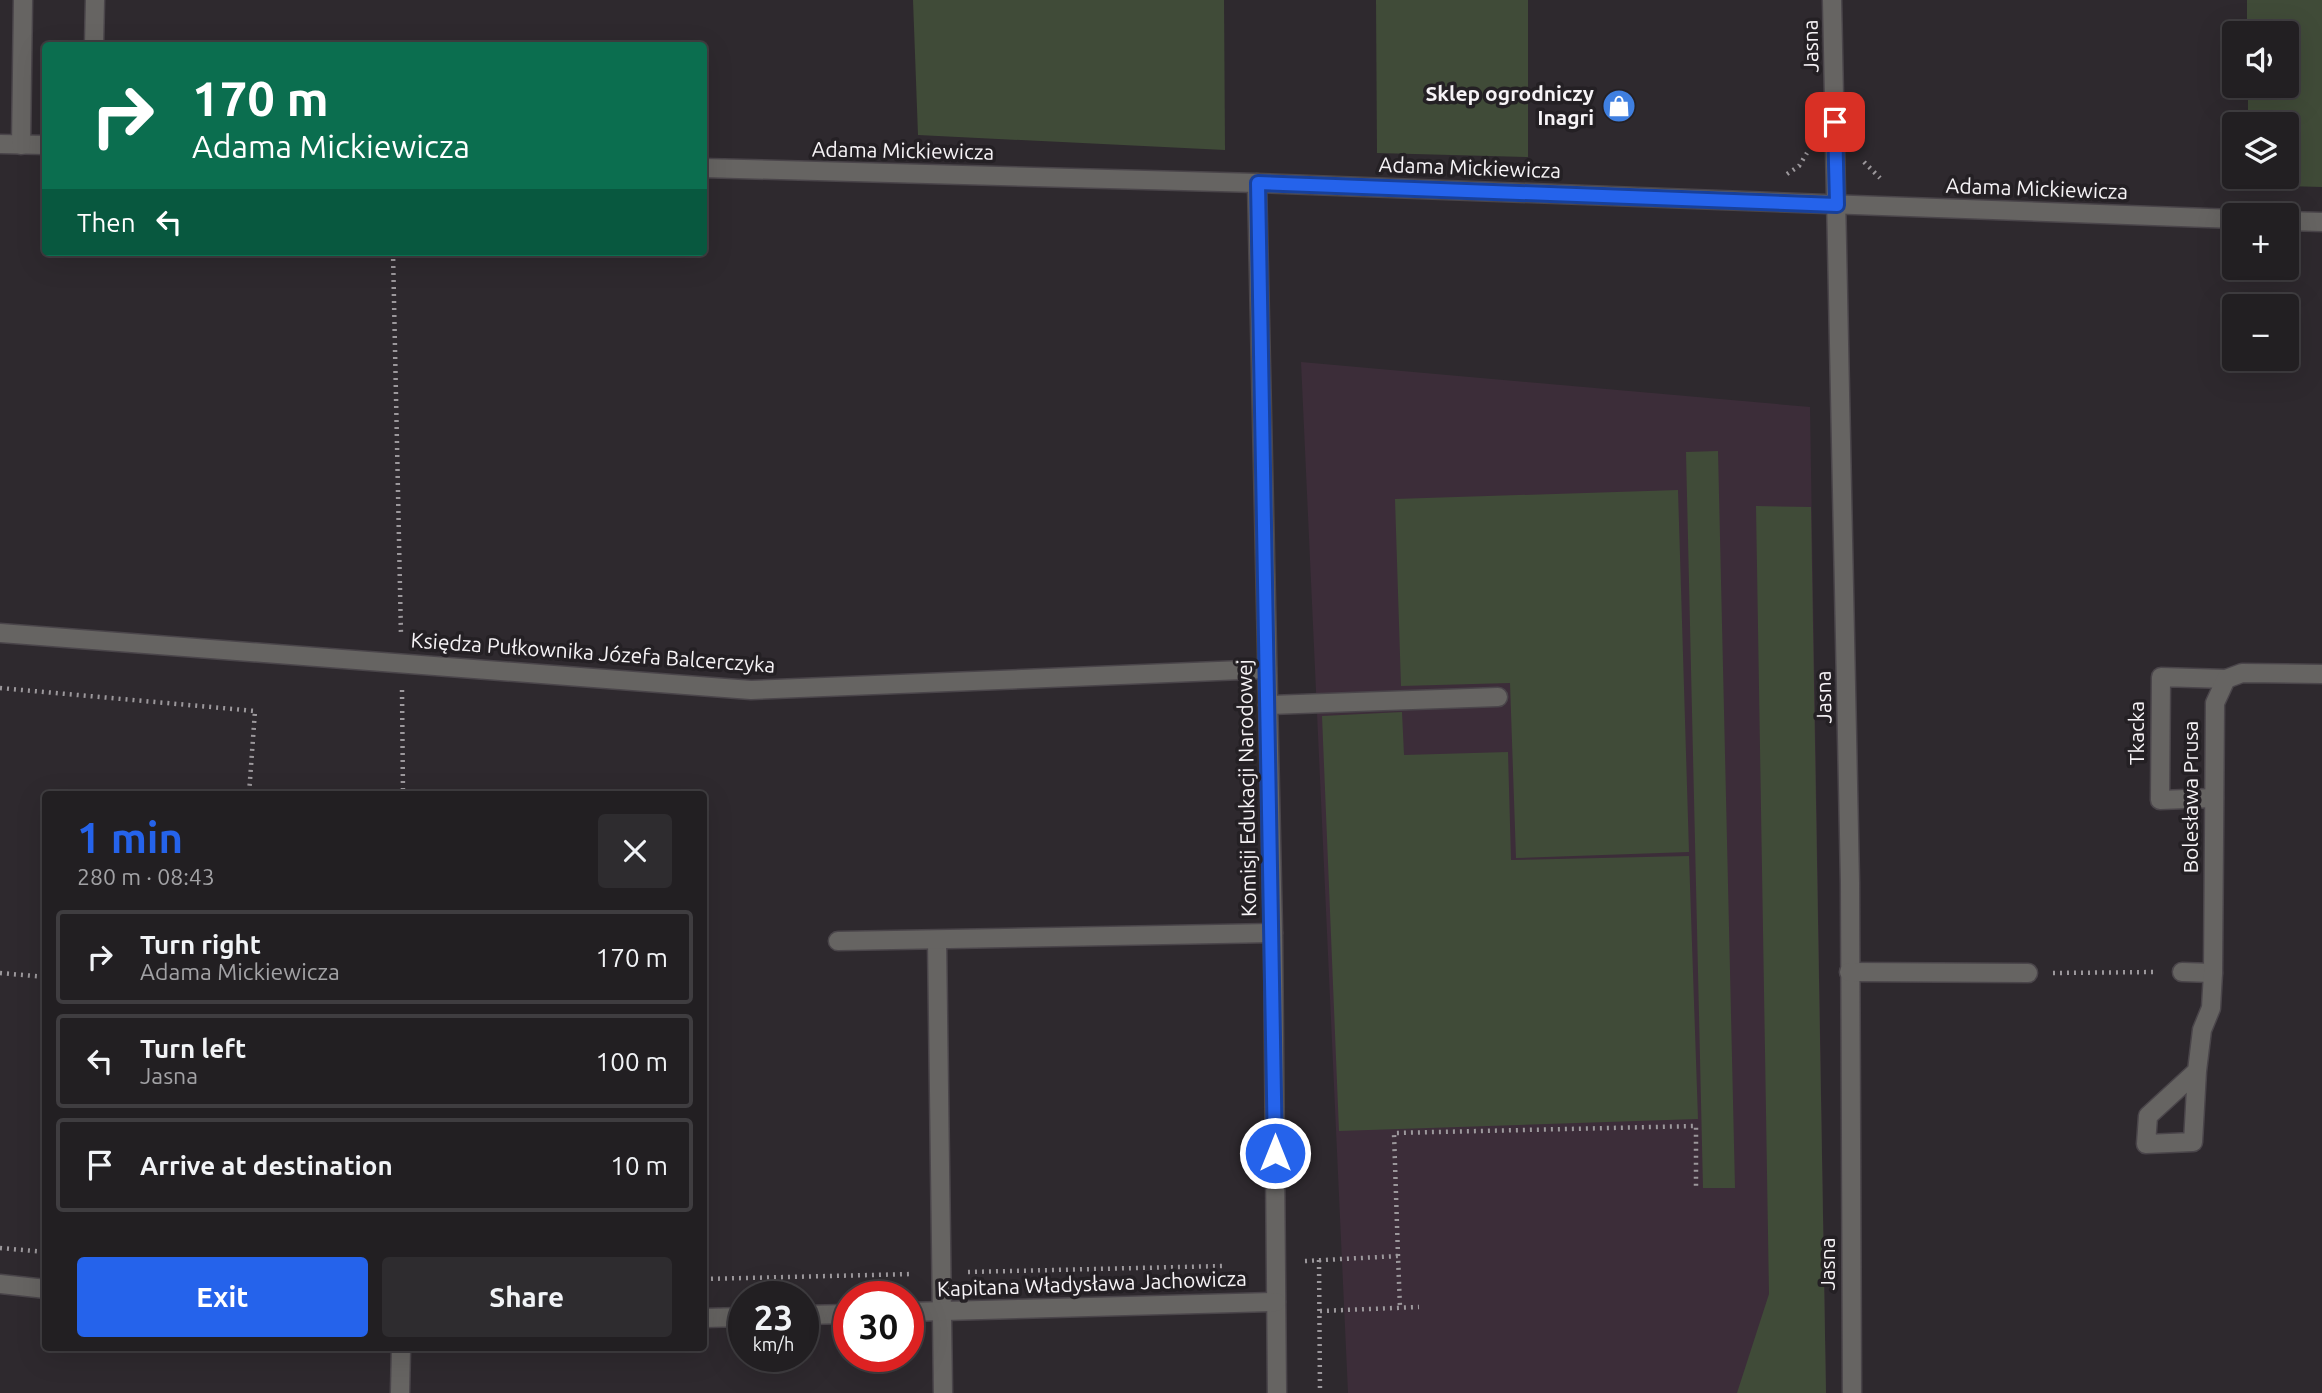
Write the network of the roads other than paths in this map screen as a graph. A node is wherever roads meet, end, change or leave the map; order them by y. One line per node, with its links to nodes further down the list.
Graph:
1 (23, 0): 6 (street)
2 (95, 0): 4 (street)
3 (1832, 0): 10 (street, Jasna)
4 (94, 42)
5 (0, 144): 6 (street)
6 (21, 145): 7 (street)
7 (42, 145)
8 (707, 168): 9 (street, Adama Mickiewicza)
9 (1258, 183): 10 (street, Adama Mickiewicza); 15 (street, Komisji Edukacji Narodowej)
10 (1837, 205): 11 (street, Adama Mickiewicza); 24 (street, Jasna)
11 (2222, 219)
12 (2299, 221): 13 (street)
13 (2322, 222)
14 (0, 634): 15 (street, Księdza Pułkownika Józefa Balcerczyka)
15 (1267, 669): 19 (street, Komisji Edukacji Narodowej)
16 (2322, 674): 17 (street)
17 (2226, 679): 20 (street, Bolesława Prusa); 20 (street, Tkacka)
18 (1498, 697): 19 (street)
19 (1268, 705): 21 (street, Komisji Edukacji Narodowej)
20 (2214, 798): 27 (street, Bolesława Prusa)
21 (1273, 933): 22 (street); 31 (street, Komisji Edukacji Narodowej)
22 (937, 940): 23 (street); 32 (street)
23 (838, 941)
24 (1849, 972): 26 (street); 40 (street, Jasna)
25 (2182, 972): 27 (street)
26 (2028, 973)
27 (2213, 973): 28 (street, Bolesława Prusa)
28 (2197, 1071)
29 (0, 1284): 30 (street)
30 (42, 1289)
31 (1276, 1302): 32 (street, Kapitana Władysława Jachowicza); 39 (street, Komisji Edukacji Narodowej)
32 (941, 1311): 33 (street, Kapitana Władysława Jachowicza); 38 (street)
33 (924, 1312)
34 (728, 1317): 35 (street)
35 (707, 1318)
36 (401, 1351): 37 (street)
37 (400, 1393)
38 (943, 1393)
39 (1277, 1393)
40 (1852, 1393)

